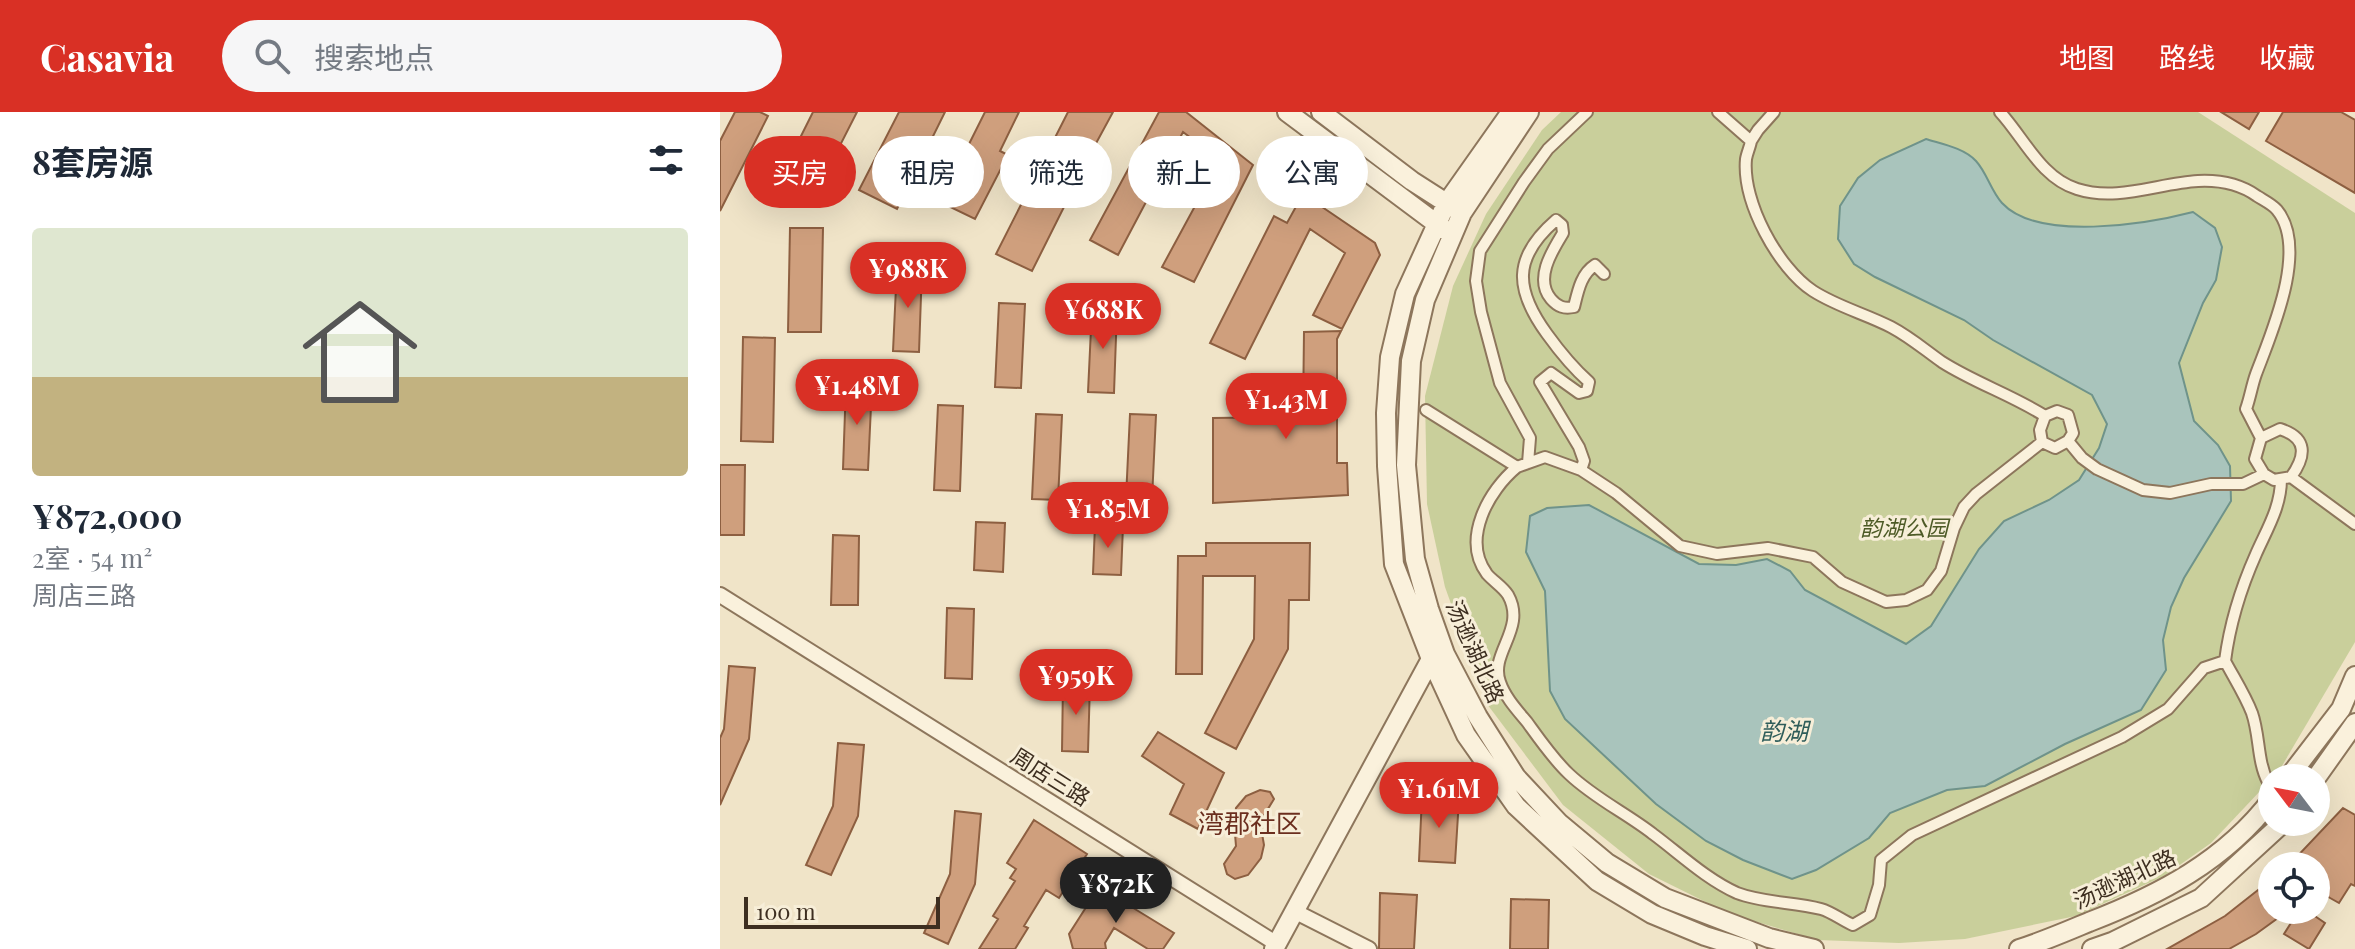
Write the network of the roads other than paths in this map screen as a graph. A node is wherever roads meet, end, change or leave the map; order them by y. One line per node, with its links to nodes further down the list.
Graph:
1 (1287, 112): 11 (street)
2 (1321, 112): 10 (street)
3 (1511, 112): 10 (street)
4 (1529, 112): 10 (street)
5 (1587, 112): 19 (street)
6 (1718, 112): 9 (street)
7 (1774, 112): 9 (street)
8 (2000, 112): 16 (street)
9 (1751, 141): 15 (street)
10 (1454, 208): 11 (street, 汤逊湖北路); 12 (street, 汤逊湖北路)
11 (1436, 224): 12 (street); 25 (street, 汤逊湖北路)
12 (1453, 235): 25 (street, 汤逊湖北路)
13 (1604, 274): 20 (street)
14 (1426, 410): 19 (street)
15 (2045, 416): 17 (street); 18 (street)
16 (2261, 438): 21 (street); 22 (street)
17 (2068, 441): 18 (street); 21 (street)
18 (2042, 442): 20 (street)
19 (1523, 465): 20 (street); 26 (street)
20 (1581, 470)
21 (2264, 474): 22 (street)
22 (2286, 478): 23 (street); 26 (street)
23 (2355, 524)
24 (720, 595): 35 (street, 周店三路)
25 (1438, 656): 34 (street); 38 (street, 汤逊湖北路); 39 (street, 汤逊湖北路)
26 (2225, 661): 29 (street)
27 (2355, 676): 30 (street)
28 (2355, 723): 31 (street)
29 (2261, 764)
30 (2299, 764)
31 (2326, 764)
32 (2258, 806): 36 (street, 汤逊湖北路)
33 (2269, 836): 40 (street)
34 (1294, 911): 35 (street); 37 (street)
35 (1275, 946)
36 (2027, 948)
37 (1369, 949)
38 (1747, 949)
39 (1814, 949)
40 (2092, 949)

